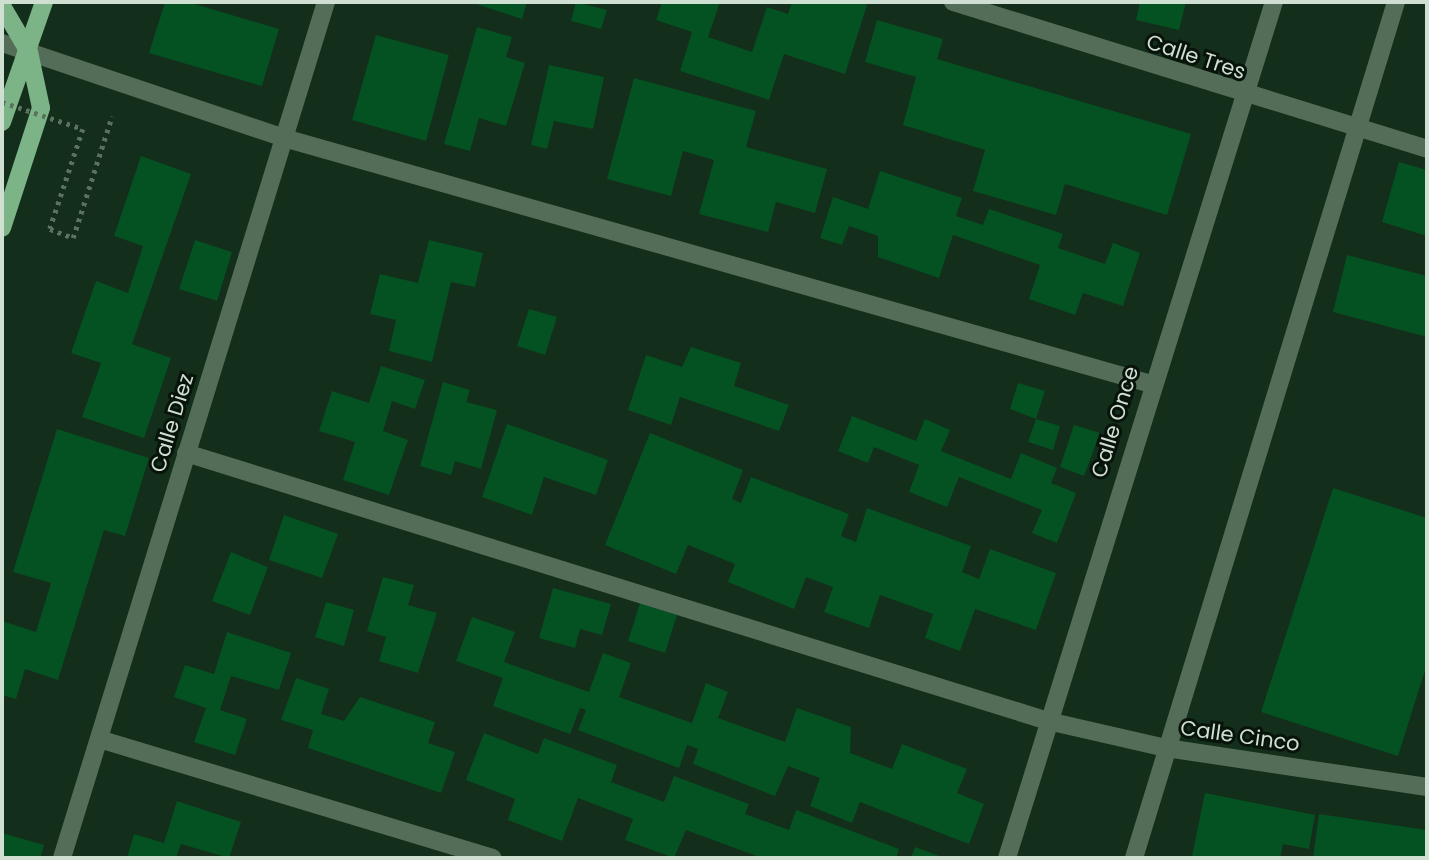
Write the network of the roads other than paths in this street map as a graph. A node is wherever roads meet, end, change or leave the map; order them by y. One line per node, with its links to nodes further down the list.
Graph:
1 (44, 2): 8 (main road)
2 (326, 2): 12 (street, Calle Diez)
3 (953, 2): 9 (street, Calle Tres)
4 (1274, 2): 9 (street, Calle Once)
5 (1396, 2): 11 (street)
6 (2, 6): 8 (main road)
7 (2, 43): 8 (street)
8 (29, 52): 10 (main road); 12 (street); 14 (main road)
9 (1247, 97): 11 (street, Calle Tres); 15 (street, Calle Once)
10 (2, 122)
11 (1354, 127): 13 (street, Calle Tres); 19 (street)
12 (284, 138): 15 (street); 16 (street, Calle Diez)
13 (1427, 149)
14 (2, 228)
15 (1151, 384): 17 (street, Calle Once)
16 (186, 453): 17 (street, Calle Cinco); 18 (street, Calle Diez)
17 (1048, 721): 19 (street, Calle Cinco); 23 (street, Calle Once)
18 (99, 739): 21 (street, Calle Diez); 22 (street)
19 (1167, 748): 20 (street, Calle Cinco); 24 (street)
20 (1427, 787)
21 (62, 858)
22 (492, 858)
23 (1007, 858)
24 (1134, 858)

